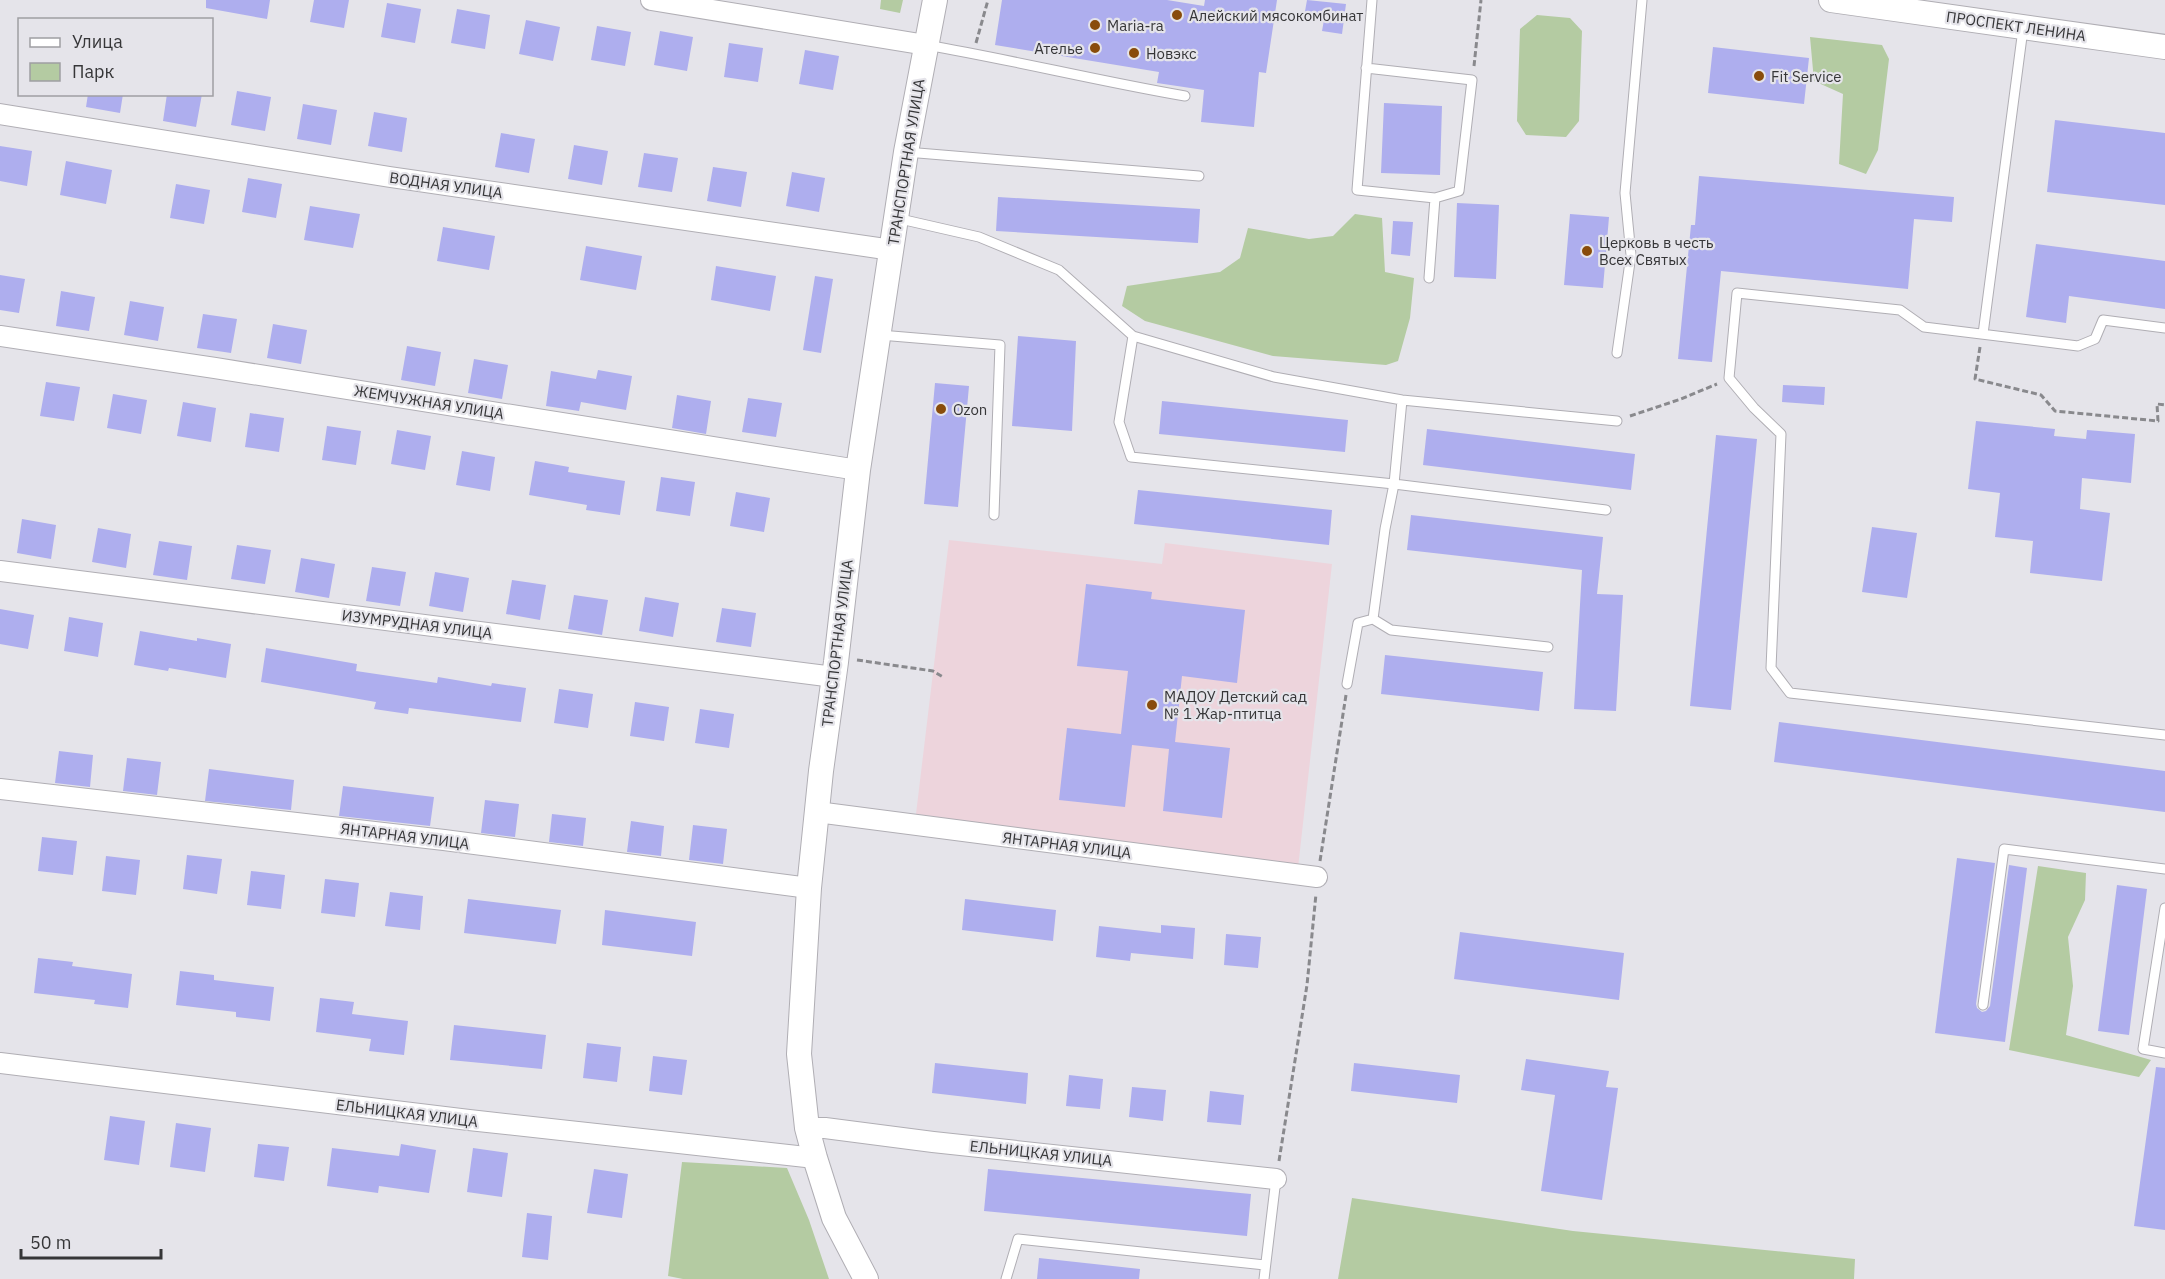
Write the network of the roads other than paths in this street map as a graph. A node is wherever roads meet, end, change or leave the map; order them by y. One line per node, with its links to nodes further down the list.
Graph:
1 (651, 0): 7 (street)
2 (935, 0): 7 (street, ТРАНСПОРТНАЯ УЛИЦА)
3 (1372, 0): 9 (lane)
4 (1642, 0): 23 (lane)
5 (1831, 0): 6 (street, ПРОСПЕКТ ЛЕНИНА)
6 (2023, 27): 8 (street, ПРОСПЕКТ ЛЕНИНА); 19 (lane)
7 (926, 45): 10 (lane); 12 (street, ТРАНСПОРТНАЯ УЛИЦА)
8 (2165, 47)
9 (1366, 68): 14 (lane); 14 (lane)
10 (1185, 96)
11 (0, 114): 16 (street, ВОДНАЯ УЛИЦА)
12 (906, 152): 13 (lane); 15 (street, ТРАНСПОРТНАЯ УЛИЦА)
13 (1199, 176)
14 (1435, 198): 17 (lane)
15 (896, 218): 16 (street, ТРАНСПОРТНАЯ УЛИЦА); 22 (lane)
16 (892, 250): 20 (street, ТРАНСПОРТНАЯ УЛИЦА)
17 (1429, 278)
18 (2165, 328): 19 (lane)
19 (1983, 334): 35 (lane)
20 (880, 335): 26 (street, ТРАНСПОРТНАЯ УЛИЦА); 29 (lane)
21 (0, 336): 26 (street, ЖЕМЧУЖНАЯ УЛИЦА)
22 (1133, 336): 24 (lane); 27 (lane)
23 (1617, 353)
24 (1402, 400): 25 (lane); 27 (lane)
25 (1617, 421)
26 (858, 470): 33 (street, ТРАНСПОРТНАЯ УЛИЦА)
27 (1394, 484): 28 (lane); 31 (lane)
28 (1606, 510)
29 (994, 515)
30 (0, 571): 33 (street, ИЗУМРУДНАЯ УЛИЦА)
31 (1373, 619): 32 (lane); 34 (lane)
32 (1548, 648)
33 (842, 668): 37 (street, ТРАНСПОРТНАЯ УЛИЦА)
34 (1347, 684)
35 (2165, 735)
36 (0, 789): 40 (street, ЯНТАРНАЯ УЛИЦА)
37 (817, 812): 39 (street, ЯНТАРНАЯ УЛИЦА); 40 (street, ТРАНСПОРТНАЯ УЛИЦА)
38 (2165, 869): 42 (lane)
39 (1317, 877)
40 (809, 888): 45 (street, ТРАНСПОРТНАЯ УЛИЦА)
41 (2165, 908): 43 (lane)
42 (1983, 1005)
43 (2165, 1053)
44 (0, 1063): 46 (street, ЕЛЬНИЦКАЯ УЛИЦА)
45 (807, 1128): 46 (street, ТРАНСПОРТНАЯ УЛИЦА); 47 (street, ЕЛЬНИЦКАЯ УЛИЦА)
46 (815, 1158): 49 (street, ТРАНСПОРТНАЯ УЛИЦА)
47 (1276, 1179): 48 (lane)
48 (1265, 1265): 50 (lane); 51 (lane)
49 (866, 1279)
50 (1006, 1279)
51 (1264, 1279)

